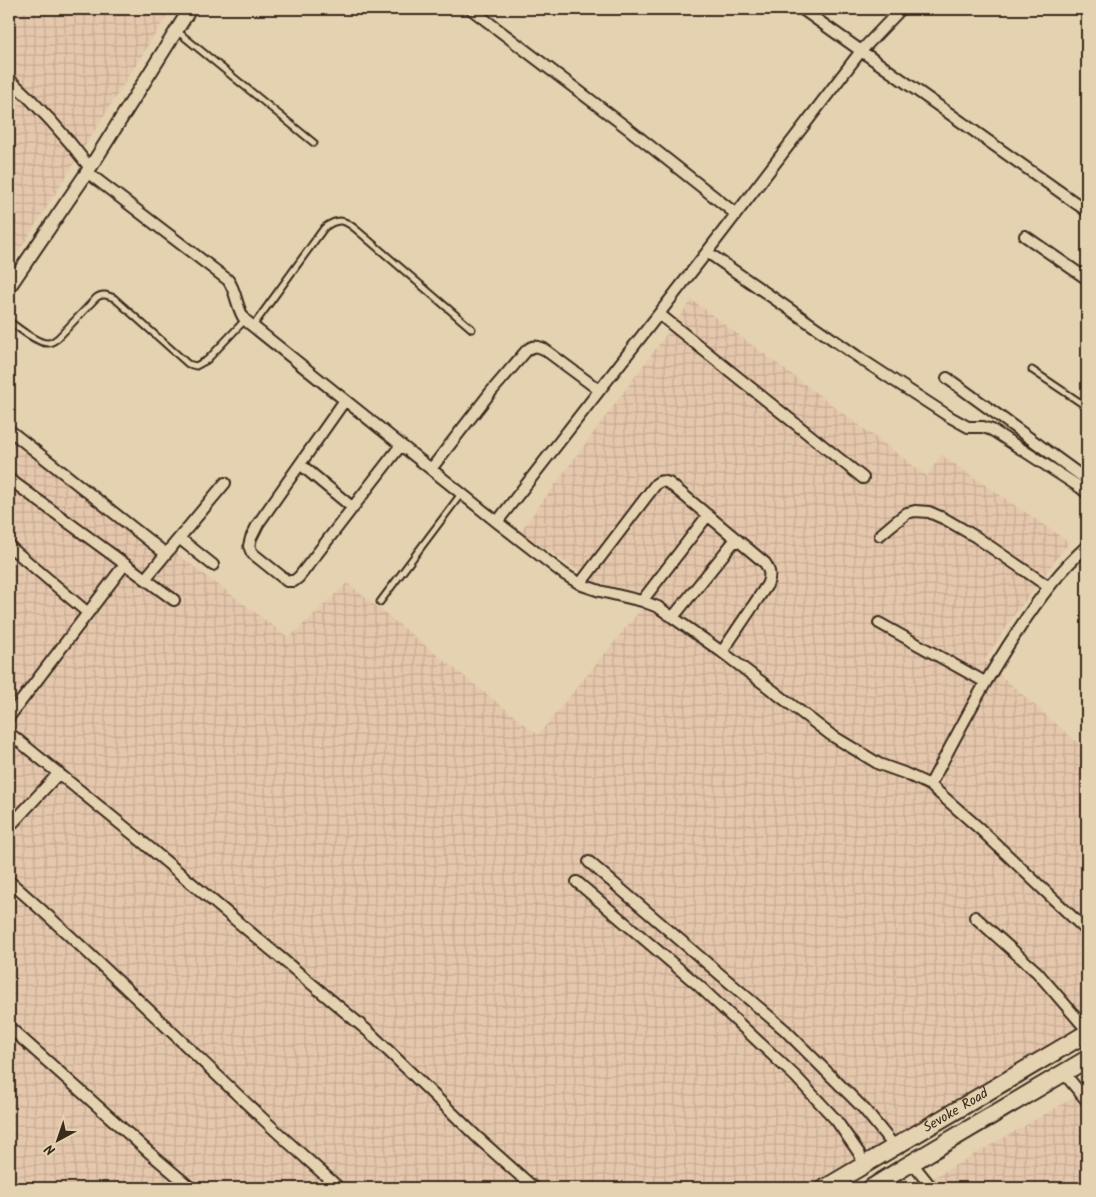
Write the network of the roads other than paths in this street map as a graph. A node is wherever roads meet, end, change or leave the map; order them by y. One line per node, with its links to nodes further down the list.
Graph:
1 (190, 9): 5 (street)
2 (471, 9): 11 (street)
3 (802, 9): 6 (street)
4 (902, 9): 6 (street)
5 (176, 30): 8 (lane); 9 (street)
6 (860, 51): 10 (street); 11 (street)
7 (9, 79): 9 (street)
8 (314, 143)
9 (89, 170): 15 (street); 18 (street)
10 (1087, 211)
11 (736, 214): 13 (street)
12 (1025, 236): 14 (street)
13 (707, 252): 16 (street); 34 (street)
14 (1087, 279)
15 (9, 287)
16 (658, 314): 22 (street); 29 (street)
17 (9, 321): 18 (lane)
18 (249, 323): 19 (lane); 23 (street)
19 (472, 328)
20 (1032, 370): 24 (lane)
21 (947, 378): 31 (street)
22 (599, 390): 28 (street); 37 (street)
23 (345, 400): 26 (street); 27 (street)
24 (1087, 407)
25 (9, 430): 43 (street)
26 (401, 445): 28 (street); 35 (street)
27 (300, 464): 35 (street); 35 (street)
28 (430, 468): 33 (street)
29 (863, 478)
30 (9, 479): 44 (street)
31 (1087, 480)
32 (225, 483): 39 (street)
33 (462, 493): 37 (street); 51 (lane)
34 (1087, 493)
35 (353, 508)
36 (708, 515): 40 (street); 47 (street); 50 (street)
37 (497, 522): 47 (street)
38 (880, 535): 48 (street)
39 (179, 538): 43 (street); 45 (street)
40 (736, 538): 53 (street); 55 (street)
41 (1087, 545): 48 (street)
42 (9, 546): 52 (street)
43 (166, 554): 46 (street)
44 (125, 564): 46 (street); 52 (street)
45 (213, 565)
46 (146, 579): 49 (street)
47 (580, 584): 50 (street)
48 (1049, 587): 56 (street)
49 (174, 600)
50 (642, 600): 53 (street)
51 (380, 602)
52 (88, 613): 57 (street)
53 (673, 617): 55 (street)
54 (879, 623): 56 (street)
55 (722, 652): 60 (street)
56 (985, 682): 60 (street)
57 (9, 717)
58 (9, 733): 59 (street)
59 (59, 773): 61 (street); 77 (street)
60 (930, 786): 66 (street)
61 (9, 827)
62 (589, 862): 72 (street)
63 (9, 881): 76 (street)
64 (577, 882): 74 (street)
65 (975, 916): 68 (street)
66 (1087, 931)
67 (9, 1026): 75 (street)
68 (1087, 1031): 72 (highway, Sevoke Road)
69 (1087, 1059): 70 (highway, Sevoke Road)
70 (1064, 1072): 71 (street); 73 (highway, Sevoke Road)
71 (1087, 1101)
72 (895, 1147): 74 (highway, Sevoke Road)
73 (912, 1163): 79 (highway, Sevoke Road); 80 (street)
74 (864, 1165): 78 (highway, Sevoke Road)
75 (191, 1188)
76 (339, 1188)
77 (534, 1188)
78 (825, 1188)
79 (871, 1188)
80 (932, 1188)

